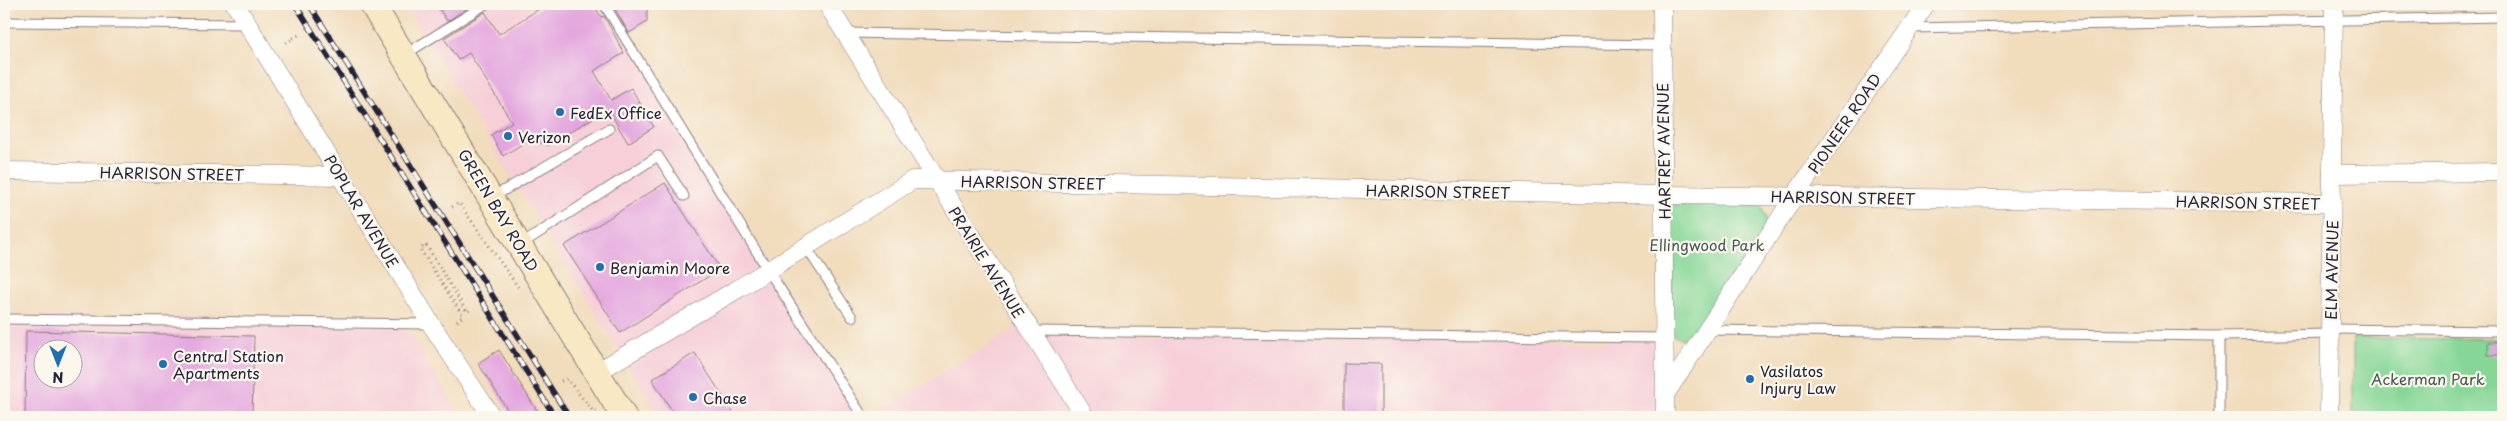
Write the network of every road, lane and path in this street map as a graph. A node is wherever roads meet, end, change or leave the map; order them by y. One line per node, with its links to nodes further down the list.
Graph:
1 (235, 4): 11 (street, POPLAR AVENUE)
2 (372, 4): 17 (main road, GREEN BAY ROAD)
3 (486, 4): 17 (lane)
4 (604, 4): 32 (lane)
5 (828, 4): 13 (street, PRAIRIE AVENUE)
6 (1662, 4): 16 (street, HARTREY AVENUE)
7 (1926, 4): 12 (street, PIONEER ROAD)
8 (2334, 12): 9 (lane); 12 (lane); 21 (street, ELM AVENUE)
9 (2503, 17)
10 (4, 22): 11 (lane)
11 (247, 24): 22 (street, POPLAR AVENUE)
12 (1909, 28): 26 (street, PIONEER ROAD)
13 (845, 32): 16 (lane); 23 (street, PRAIRIE AVENUE)
14 (301, 34): 15 (path)
15 (286, 43)
16 (1662, 45): 24 (street, HARTREY AVENUE)
17 (404, 55): 27 (main road, GREEN BAY ROAD)
18 (609, 129): 27 (lane)
19 (4, 171): 22 (street, HARRISON STREET)
20 (2503, 172): 21 (street)
21 (2332, 174): 28 (street, ELM AVENUE)
22 (341, 176): 38 (street, POPLAR AVENUE)
23 (937, 180): 24 (street, HARRISON STREET); 31 (street, HARRISON STREET); 40 (street, PRAIRIE AVENUE)
24 (1664, 195): 26 (street, HARRISON STREET); 44 (street, HARTREY AVENUE)
25 (684, 196): 30 (lane)
26 (1794, 197): 28 (street, HARRISON STREET); 39 (street, PIONEER ROAD)
27 (491, 198): 30 (main road, GREEN BAY ROAD)
28 (2332, 203): 42 (street, ELM AVENUE)
29 (452, 207): 33 (path)
30 (520, 245): 45 (main road, GREEN BAY ROAD)
31 (806, 247): 32 (street, HARRISON STREET); 35 (lane)
32 (768, 270): 45 (street, HARRISON STREET); 51 (lane)
33 (521, 291)
34 (470, 310): 37 (path)
35 (852, 317)
36 (4, 319): 38 (lane)
37 (457, 321)
38 (431, 324): 49 (street, POPLAR AVENUE)
39 (1707, 330): 43 (lane); 47 (street, PIONEER ROAD)
40 (1030, 331): 44 (lane); 52 (street, PRAIRIE AVENUE)
41 (2503, 331): 42 (lane)
42 (2330, 332): 43 (lane); 55 (street, ELM AVENUE)
43 (2219, 336): 54 (lane)
44 (1665, 338): 47 (street, HARTREY AVENUE)
45 (597, 372): 50 (main road, GREEN BAY ROAD)
46 (561, 381): 48 (path)
47 (1666, 393): 53 (street, HARTREY AVENUE)
48 (593, 411)
49 (492, 417)
50 (624, 417)
51 (863, 417)
52 (1085, 417)
53 (1665, 417)
54 (2219, 417)
55 (2329, 417)

